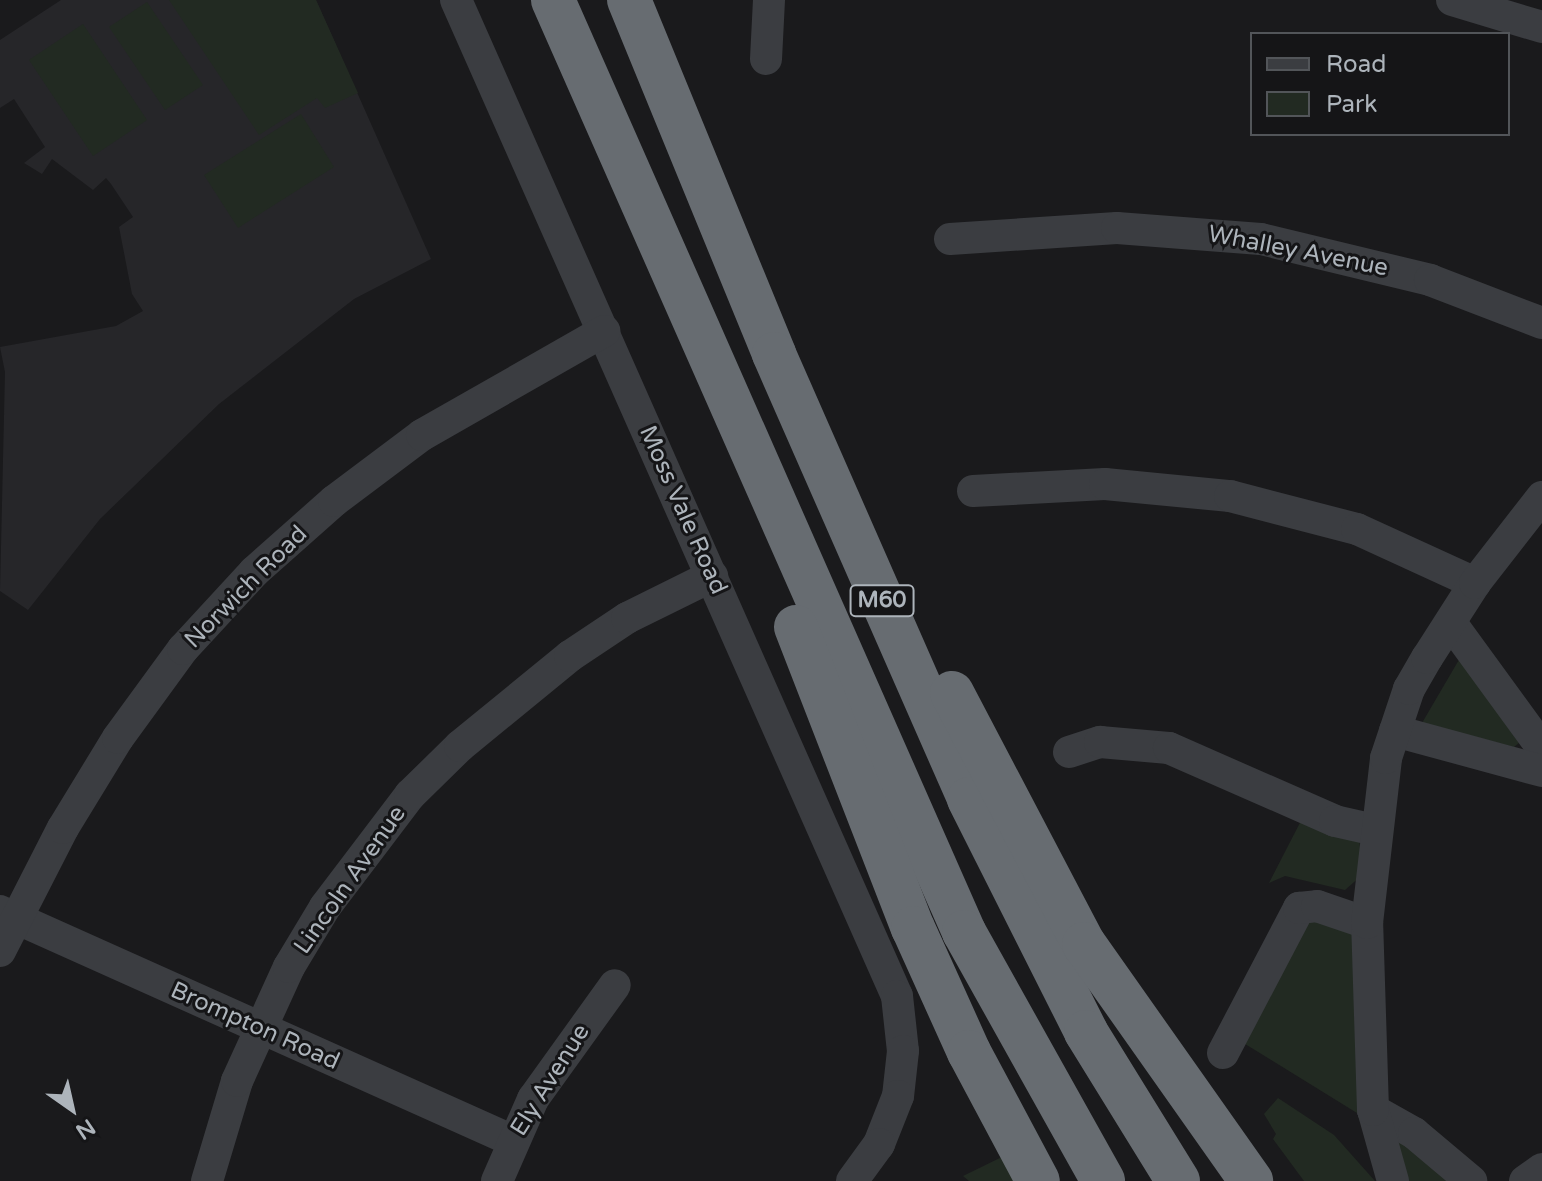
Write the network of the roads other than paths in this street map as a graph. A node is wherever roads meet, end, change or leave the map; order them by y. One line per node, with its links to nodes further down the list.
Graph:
1 (456, 0): 11 (street, Moss Vale Road)
2 (553, 0): 8 (highway, M60)
3 (629, 0): 12 (highway, M60)
4 (769, 0): 7 (street)
5 (1452, 0): 6 (street)
6 (1542, 27)
7 (766, 59)
8 (647, 221): 35 (highway, M60); 36 (highway, M60)
9 (950, 239): 10 (street, Whalley Avenue)
10 (1542, 323)
11 (604, 331): 15 (street, Moss Vale Road); 23 (street, Norwich Road)
12 (774, 354): 37 (highway, M60); 38 (highway, M60)
13 (973, 491): 16 (street)
14 (1542, 497): 16 (street)
15 (712, 576): 27 (street, Lincoln Avenue); 34 (street, Moss Vale Road)
16 (1475, 583): 17 (street)
17 (1451, 623): 18 (street); 19 (street)
18 (1395, 731): 21 (street); 22 (street)
19 (1542, 748)
20 (1069, 752): 22 (street)
21 (1542, 771)
22 (1375, 830): 24 (street)
23 (7, 915): 25 (street, Norwich Road); 27 (street, Brompton Road)
24 (1367, 923): 28 (street); 29 (street)
25 (0, 951)
26 (615, 985): 30 (street, Ely Avenue)
27 (259, 1028): 30 (street, Brompton Road); 32 (street, Lincoln Avenue)
28 (1223, 1053)
29 (1373, 1110): 39 (street); 40 (street)
30 (511, 1140): 33 (street, Ely Avenue)
31 (1542, 1169): 41 (street)
32 (207, 1181)
33 (497, 1181)
34 (852, 1181)
35 (1038, 1181)
36 (1103, 1181)
37 (1178, 1181)
38 (1251, 1181)
39 (1393, 1181)
40 (1471, 1181)
41 (1525, 1181)

